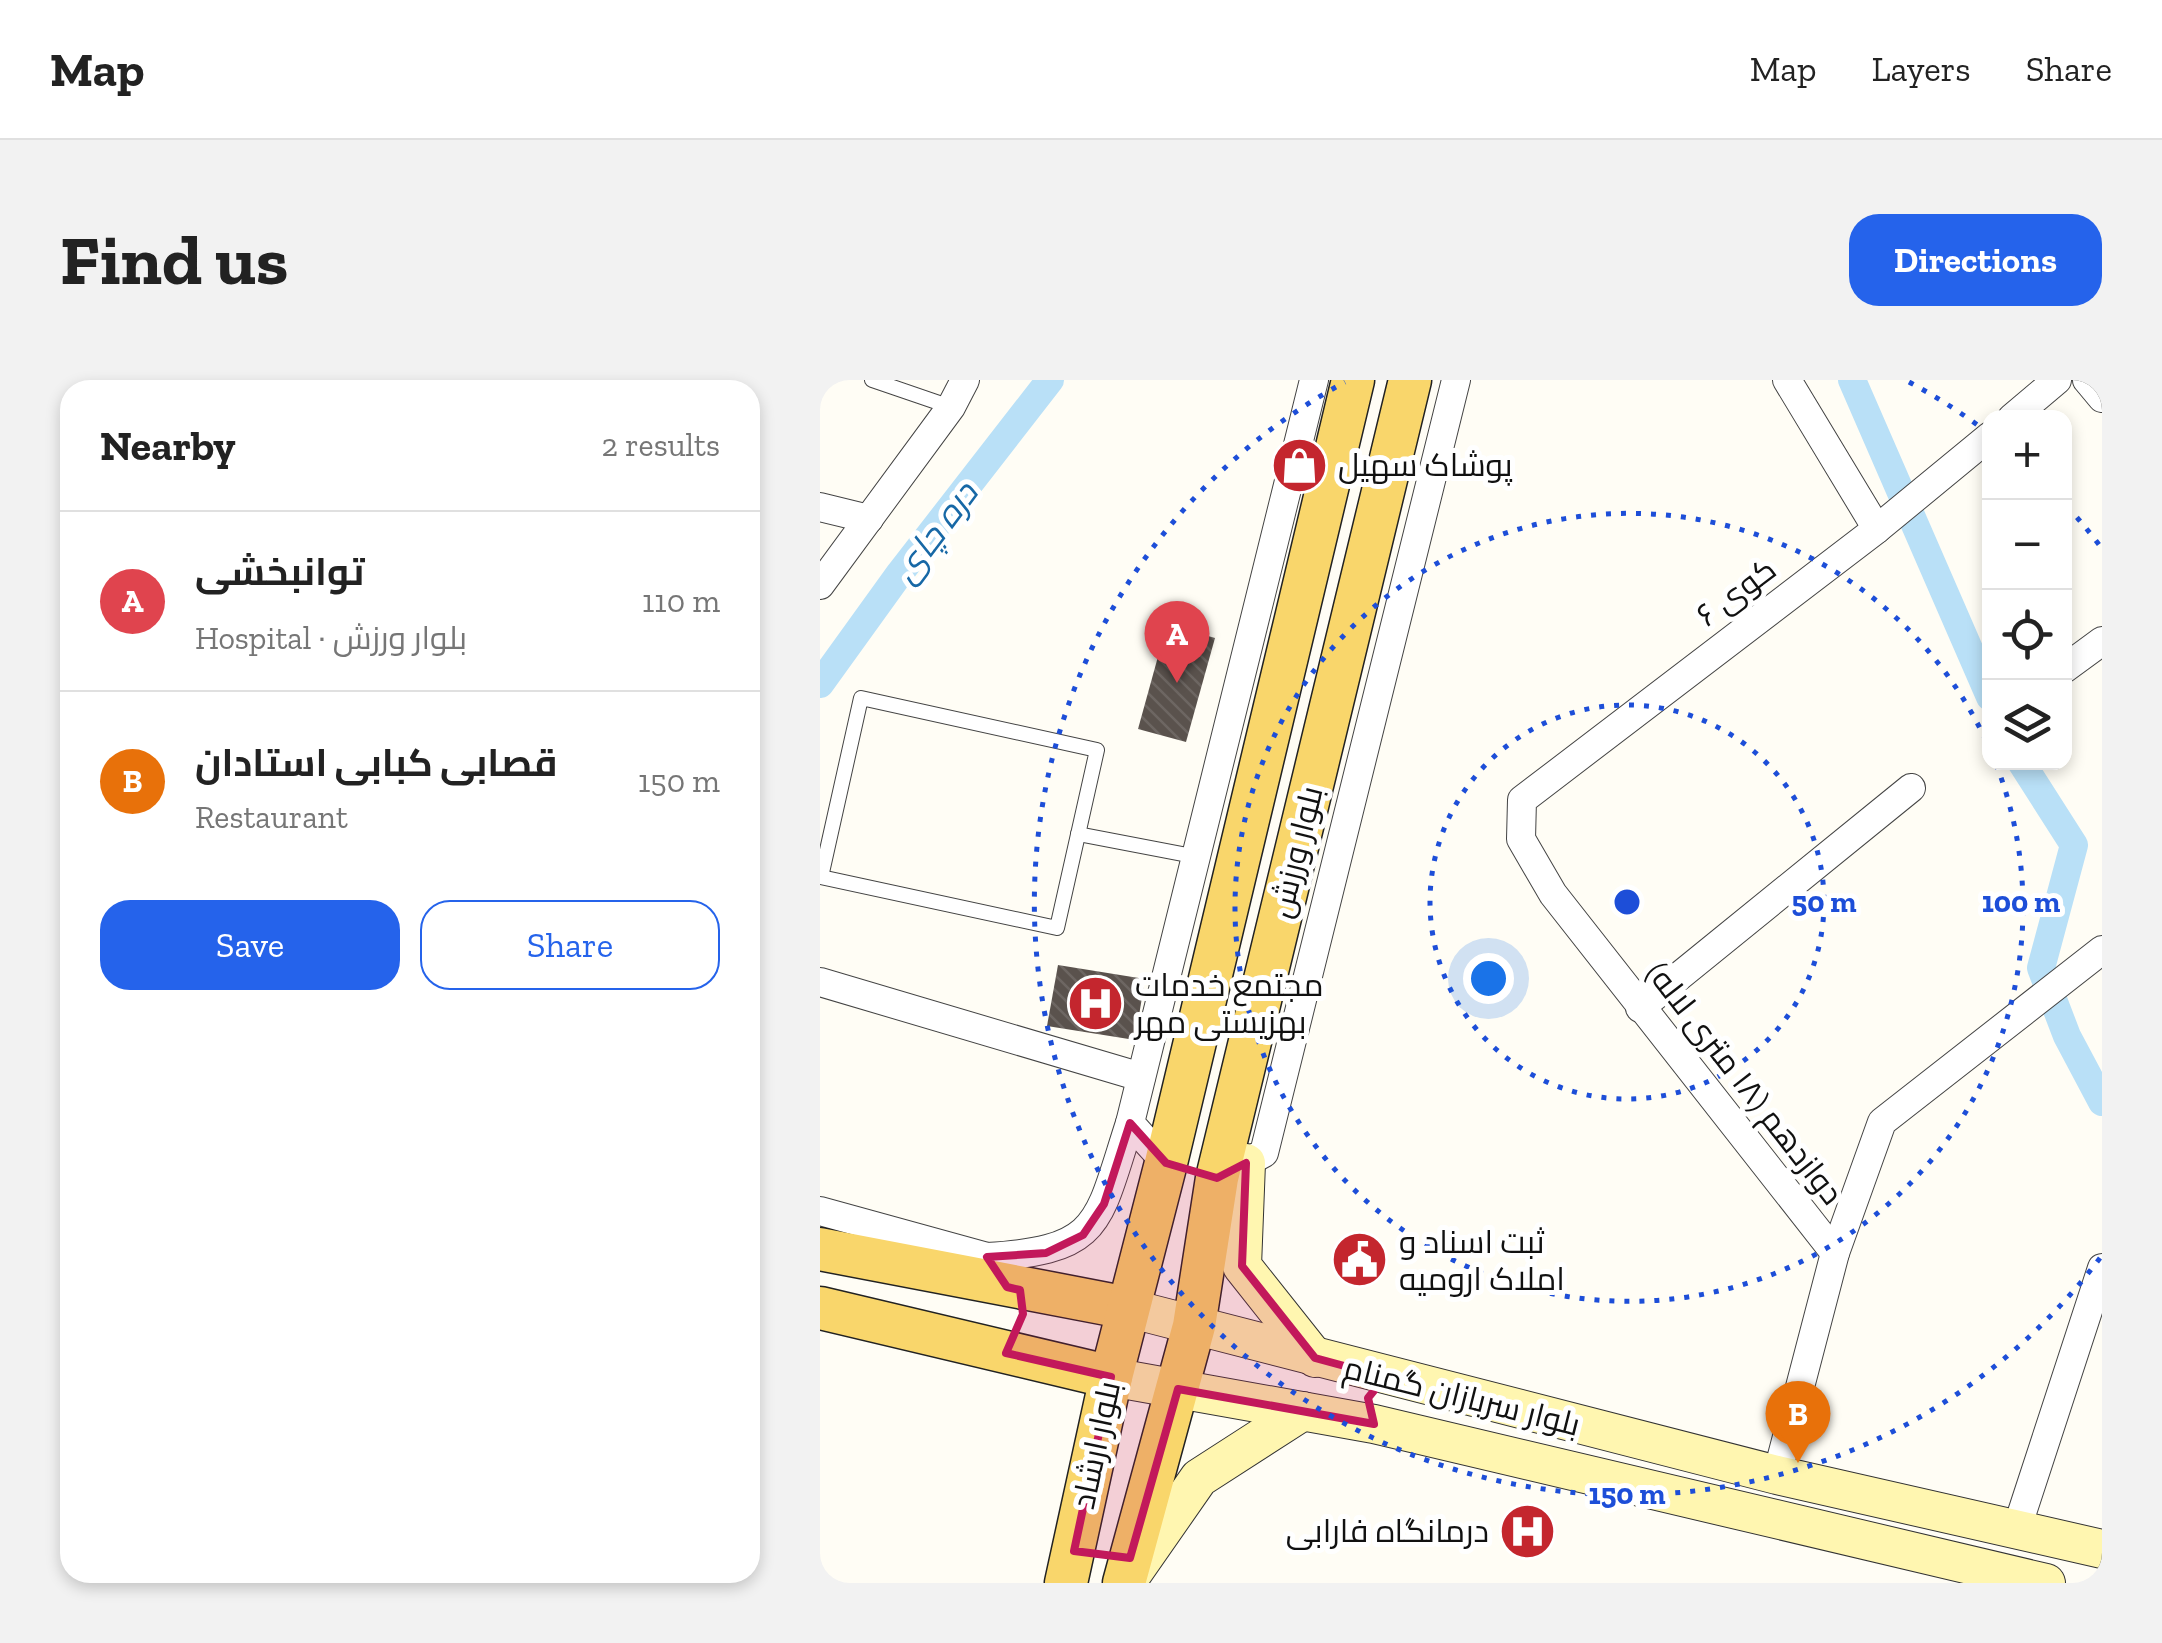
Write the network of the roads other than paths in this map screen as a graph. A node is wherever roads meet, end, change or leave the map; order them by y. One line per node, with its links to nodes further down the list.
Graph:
1 (872, 380): 11 (lane)
2 (965, 380): 11 (street)
3 (1314, 380): 23 (street)
4 (1354, 380): 29 (main road, بلوار ورزش)
5 (1410, 380): 30 (main road, بلوار ورزش)
6 (1456, 380): 30 (street)
7 (1787, 380): 16 (street)
8 (2058, 380): 12 (street)
9 (2086, 380): 10 (street)
10 (2102, 398)
11 (951, 407): 15 (street)
12 (2022, 410)
13 (1982, 443): 16 (street, کوی ۶)
14 (820, 507): 15 (street)
15 (869, 519): 17 (street)
16 (1877, 529): 21 (street, کوی ۶)
17 (820, 585)
18 (2102, 641): 19 (street)
19 (2072, 663)
20 (1911, 788): 26 (street)
21 (1522, 800): 26 (street, دوازدهم (۱۸ متری لاله))
22 (1078, 834): 22 (lane); 23 (lane)
23 (1199, 857): 27 (street)
24 (2102, 950): 33 (street)
25 (820, 982): 27 (street)
26 (1640, 1008): 33 (street, دوازدهم (۱۸ متری لاله))
27 (1141, 1077): 28 (street)
28 (1130, 1123): 29 (street); 35 (street)
29 (1166, 1164): 30 (main road); 37 (main road, بلوار ورزش)
30 (1231, 1171): 38 (main road, بلوار ورزش); 40 (main road)
31 (820, 1210): 35 (street)
32 (820, 1249): 35 (main road, بلوار سربازان گمنام)
33 (1835, 1253): 46 (street)
34 (2102, 1268): 47 (street)
35 (1004, 1278): 37 (main road, بلوار سربازان گمنام); 39 (main road)
36 (820, 1308): 39 (main road, بلوار سربازان گمنام)
37 (1128, 1308): 38 (main road, بلوار سربازان گمنام); 41 (main road, بلوار ارشاد)
38 (1194, 1326): 40 (main road, بلوار سربازان گمنام); 43 (main road, بلوار ارشاد)
39 (1006, 1354): 41 (main road, بلوار سربازان گمنام)
40 (1315, 1358): 42 (main road, بلوار سربازان گمنام)
41 (1110, 1377): 43 (main road, بلوار سربازان گمنام); 49 (main road, بلوار ارشاد)
42 (1385, 1377): 45 (main road); 46 (main road, بلوار سربازان گمنام)
43 (1178, 1388): 44 (main road, بلوار سربازان گمنام); 50 (main road, بلوار ارشاد)
44 (1304, 1412): 45 (main road, بلوار سربازان گمنام); 50 (main road)
45 (1374, 1424): 51 (main road, بلوار سربازان گمنام)
46 (1777, 1476): 47 (main road, بلوار سربازان گمنام)
47 (2016, 1528): 48 (main road, بلوار سربازان گمنام)
48 (2102, 1549)
49 (1070, 1567): 50 (main road)
50 (1126, 1575)
51 (2046, 1583)

